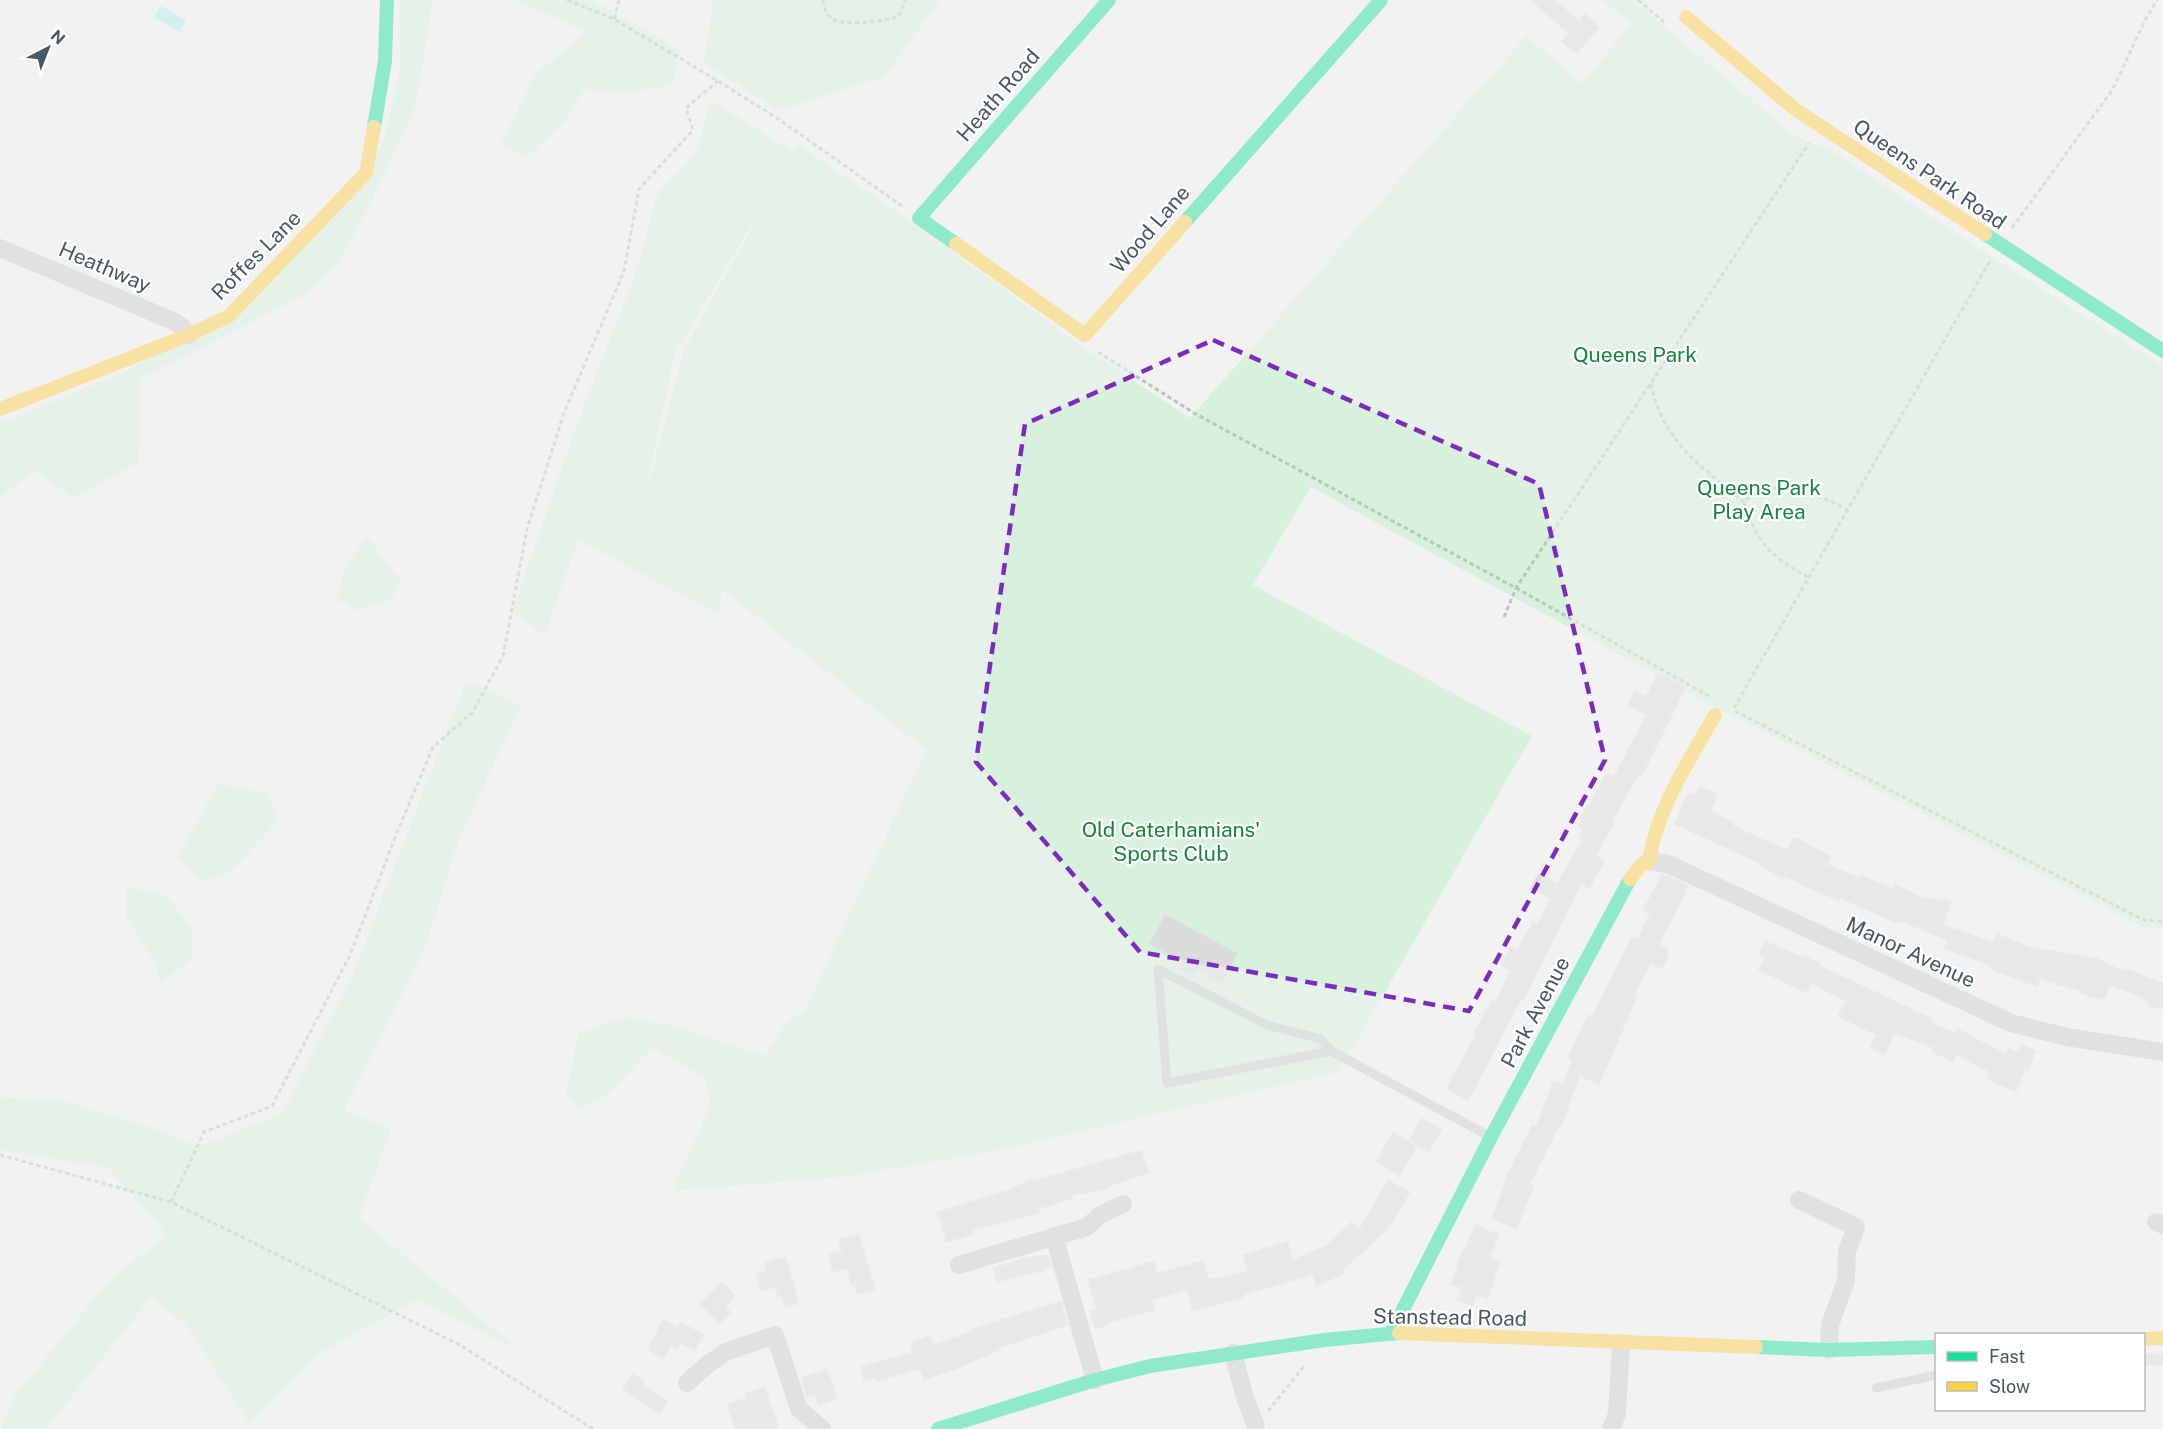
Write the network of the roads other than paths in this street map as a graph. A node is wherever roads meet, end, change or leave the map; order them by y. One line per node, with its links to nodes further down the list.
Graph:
1 (387, 0): 6 (street, Roffes Lane)
2 (1109, 0): 7 (street, Heath Road)
3 (1381, 0): 7 (street, Wood Lane)
4 (1686, 17): 8 (street, Queens Park Road)
5 (0, 248): 6 (street, Heathway)
6 (189, 334): 9 (street, Roffes Lane)
7 (1085, 335)
8 (2163, 351)
9 (0, 410)
10 (1715, 715): 11 (street)
11 (1649, 861): 13 (street, Manor Avenue); 14 (street, Park Avenue)
12 (1331, 1051): 12 (lane); 14 (lane)
13 (2163, 1052)
14 (1491, 1137): 19 (street, Park Avenue)
15 (1799, 1200): 24 (street)
16 (1123, 1204): 17 (street)
17 (1054, 1236): 18 (street); 27 (street)
18 (959, 1264)
19 (1391, 1333): 22 (street, Stanstead Road); 25 (street, Stanstead Road)
20 (2163, 1338): 21 (street)
21 (2145, 1339)
22 (1621, 1343): 24 (street, Stanstead Road); 33 (street)
23 (1935, 1347): 24 (street, Stanstead Road)
24 (1829, 1350)
25 (1233, 1353): 27 (street, Stanstead Road); 30 (street)
26 (1935, 1375): 29 (lane)
27 (1095, 1380): 32 (street, Stanstead Road)
28 (687, 1383): 31 (street)
29 (1876, 1388)
30 (1257, 1428)
31 (822, 1429)
32 (938, 1429)
33 (1611, 1429)

